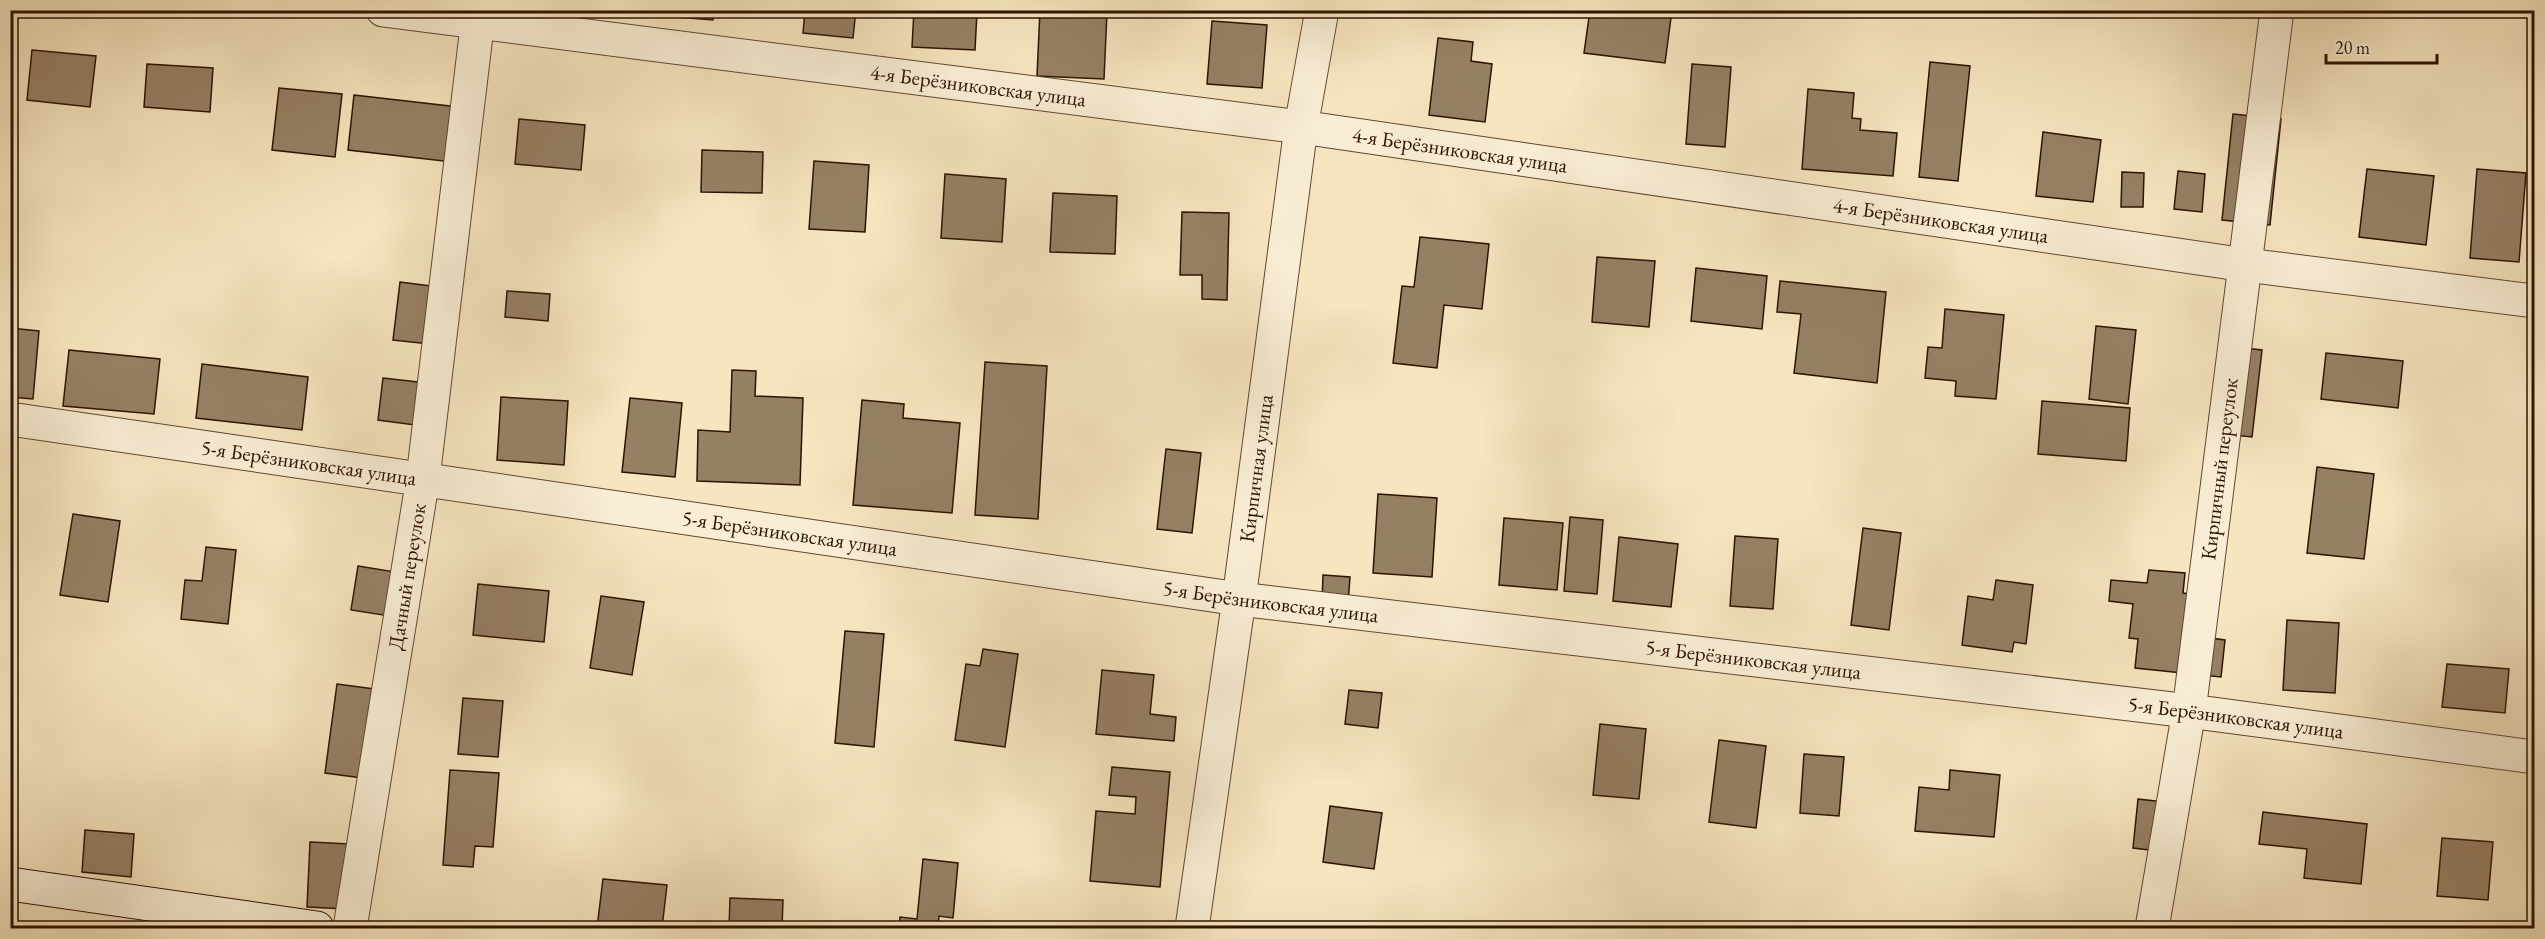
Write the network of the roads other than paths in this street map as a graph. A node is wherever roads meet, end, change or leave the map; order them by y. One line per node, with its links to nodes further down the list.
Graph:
1 (383, 10): 4 (street, 4-я Берёзниковская улица)
2 (1322, 10): 5 (street, Кирпичная улица)
3 (2277, 10): 6 (street, Кирпичный переулок)
4 (478, 17): 5 (street, 4-я Берёзниковская улица); 9 (street, Дачный переулок)
5 (1301, 127): 6 (street, 4-я Берёзниковская улица); 10 (street, Кирпичная улица)
6 (2246, 265): 7 (street, 4-я Берёзниковская улица); 11 (street, Кирпичный переулок)
7 (2535, 301)
8 (10, 419): 9 (street, 5-я Берёзниковская улица)
9 (423, 478): 10 (street, 5-я Берёзниковская улица); 15 (street, Дачный переулок)
10 (1239, 599): 11 (street, 5-я Берёзниковская улица); 16 (street, Кирпичная улица)
11 (2189, 711): 12 (street, 5-я Берёзниковская улица); 17 (street, Кирпичный переулок)
12 (2535, 757)
13 (10, 884): 14 (street)
14 (317, 928)
15 (350, 928)
16 (1192, 928)
17 (2152, 928)

